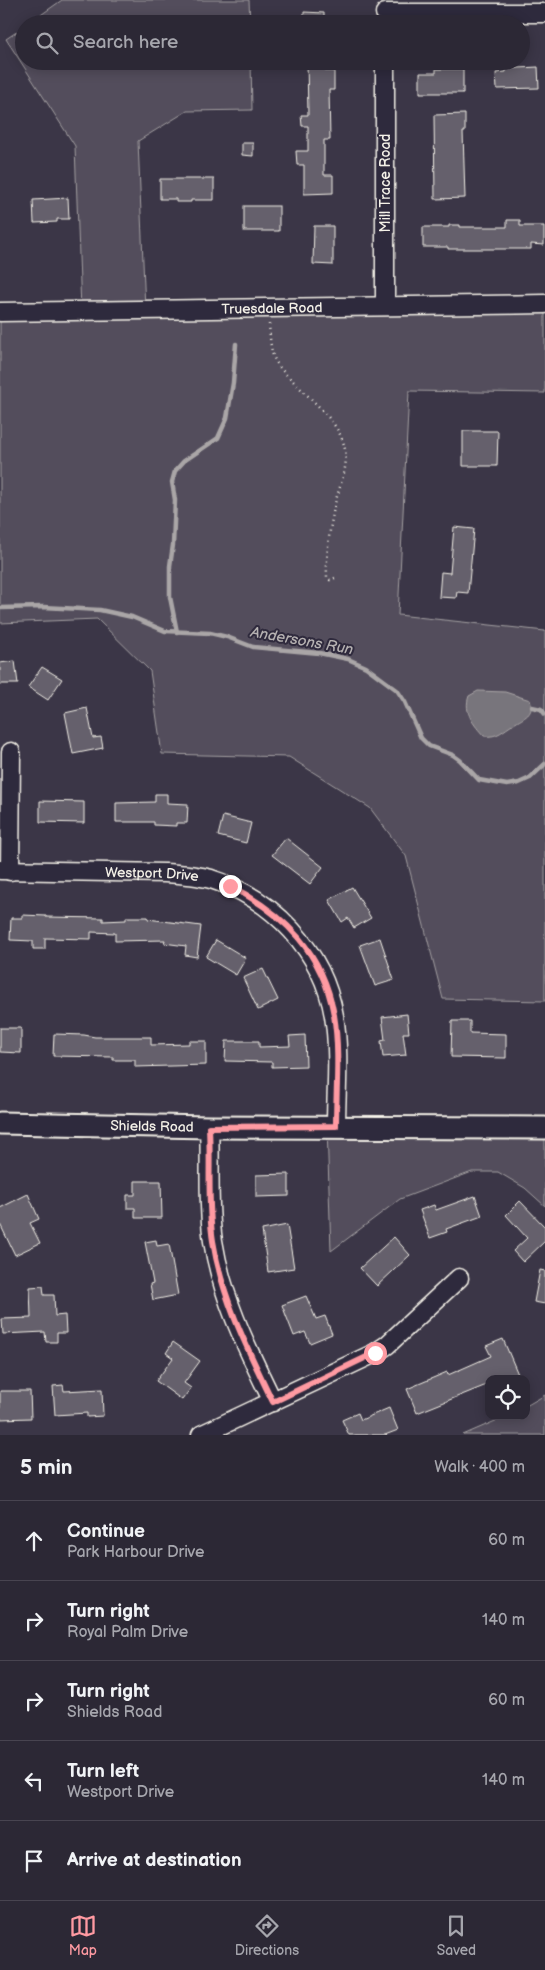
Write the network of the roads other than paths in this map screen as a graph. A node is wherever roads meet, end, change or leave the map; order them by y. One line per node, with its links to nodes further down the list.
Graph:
1 (385, 12): 2 (street)
2 (545, 13)
3 (385, 70): 5 (street, Mill Trace Road)
4 (545, 304): 5 (street, Truesdale Road)
5 (385, 305): 6 (street, Truesdale Road)
6 (0, 312)
7 (11, 752): 8 (street)
8 (5, 871): 10 (street, Westport Drive)
9 (0, 1122): 11 (main road, Shields Road)
10 (336, 1126): 11 (main road, Shields Road); 12 (main road, Shields Road)
11 (209, 1127): 14 (street)
12 (545, 1128)
13 (459, 1278): 14 (street)
14 (273, 1402): 15 (street)
15 (201, 1435)

